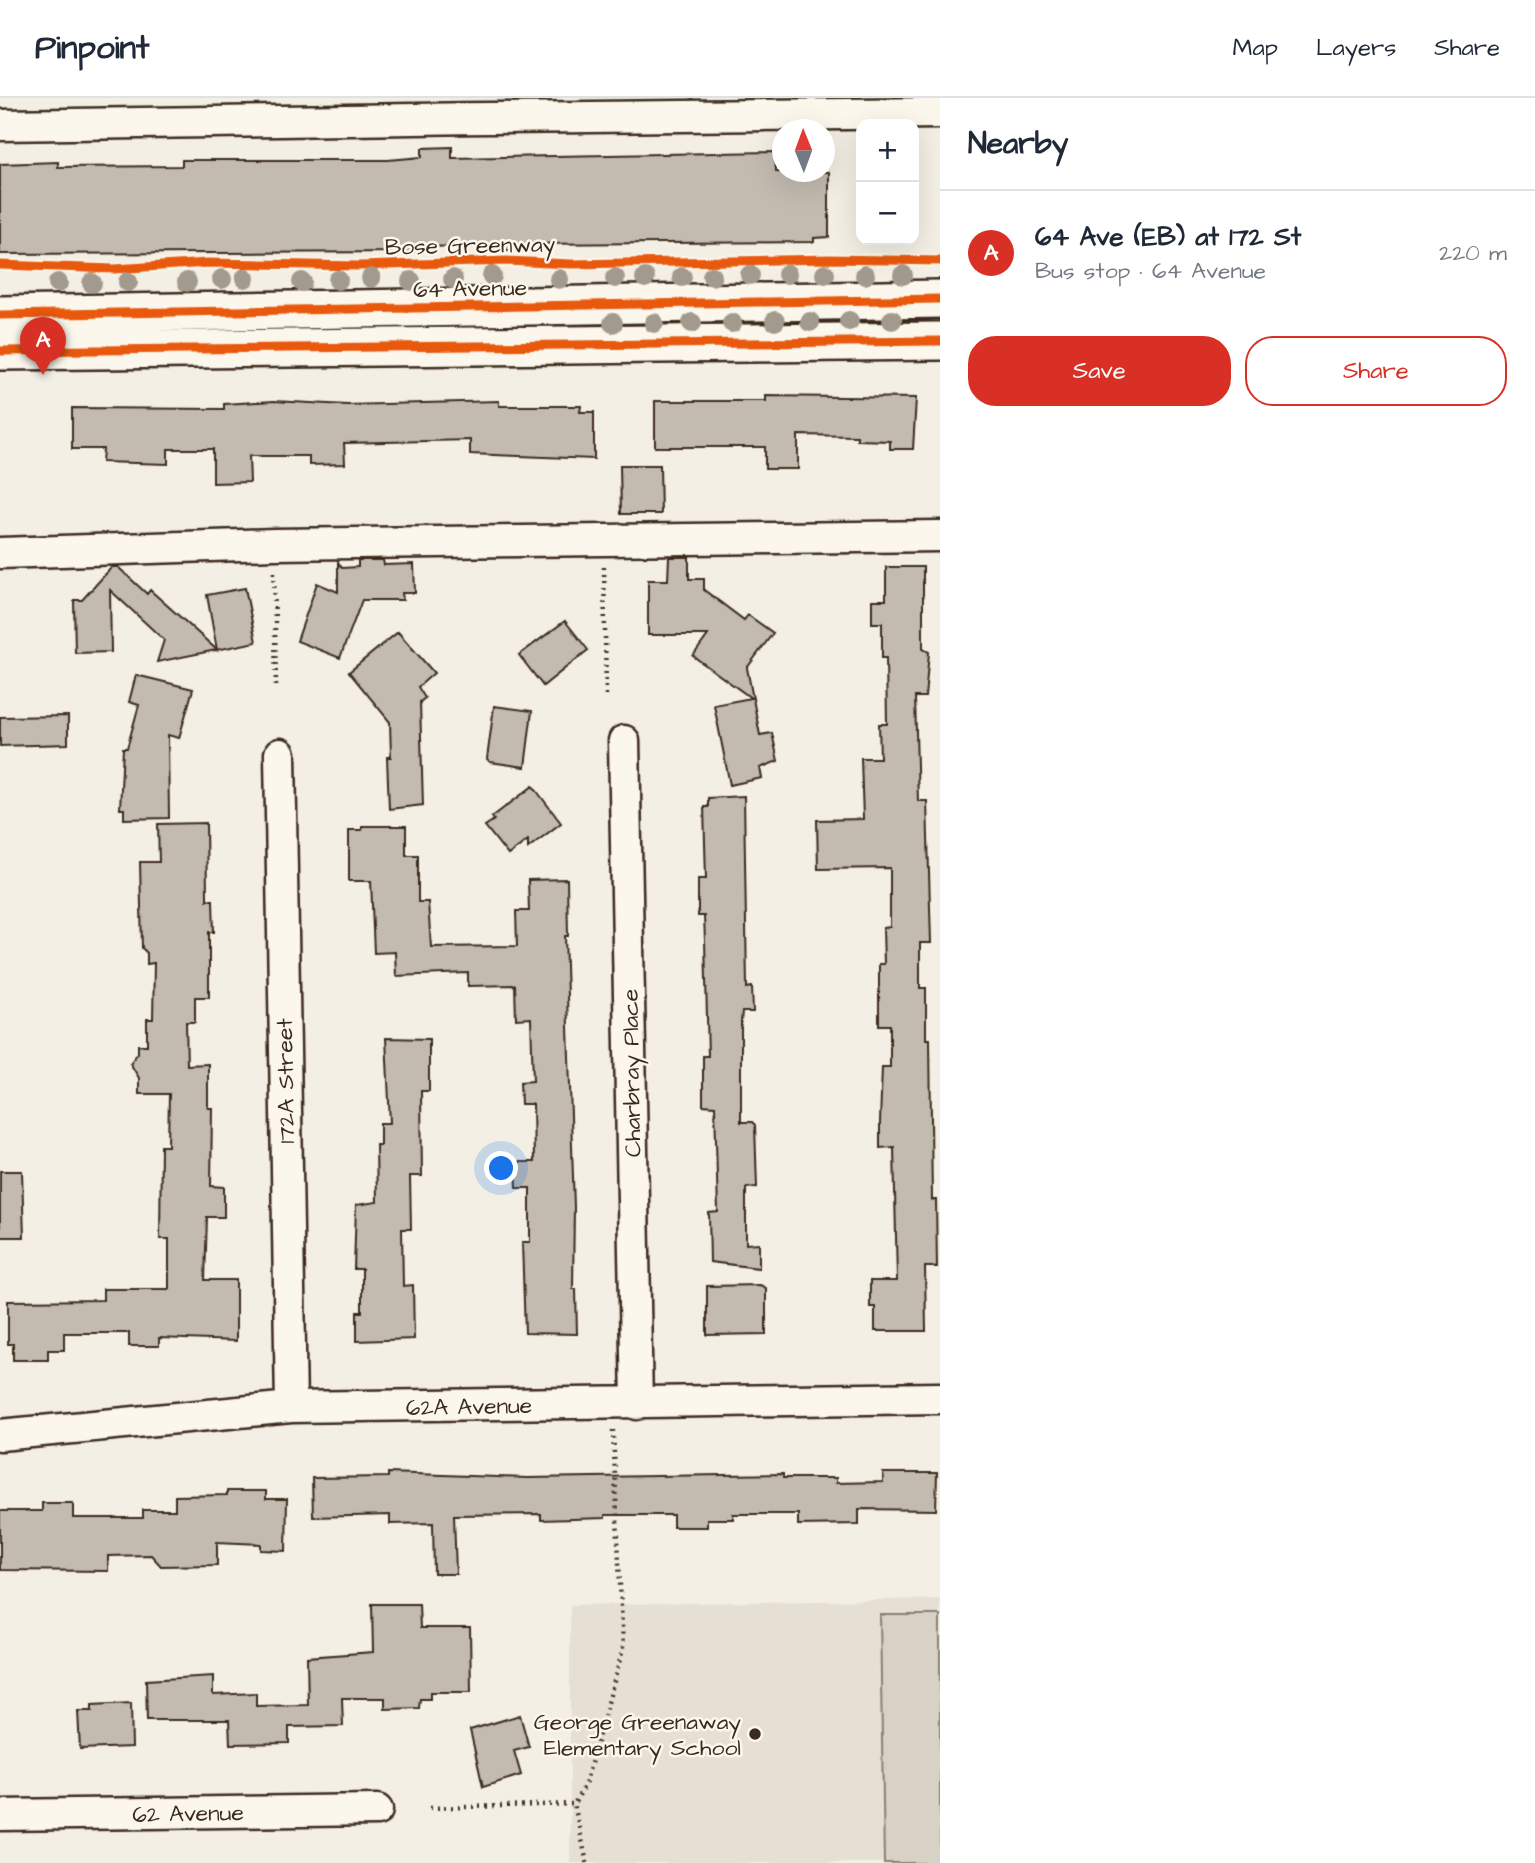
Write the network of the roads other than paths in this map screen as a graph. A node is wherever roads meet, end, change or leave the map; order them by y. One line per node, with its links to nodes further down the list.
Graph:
1 (940, 113): 2 (street)
2 (0, 125)
3 (940, 299): 4 (main road, 64 Avenue)
4 (0, 315)
5 (940, 341): 6 (main road)
6 (0, 351)
7 (940, 536): 8 (street)
8 (0, 553)
9 (624, 741): 12 (street, Charbray Place)
10 (280, 754): 13 (street, 172A Street)
11 (940, 1398): 12 (street, 62A Avenue)
12 (637, 1404): 13 (street, 62A Avenue)
13 (290, 1407): 14 (street, 62A Avenue)
14 (0, 1435)
15 (377, 1810): 16 (street, 62 Avenue)
16 (0, 1815)

